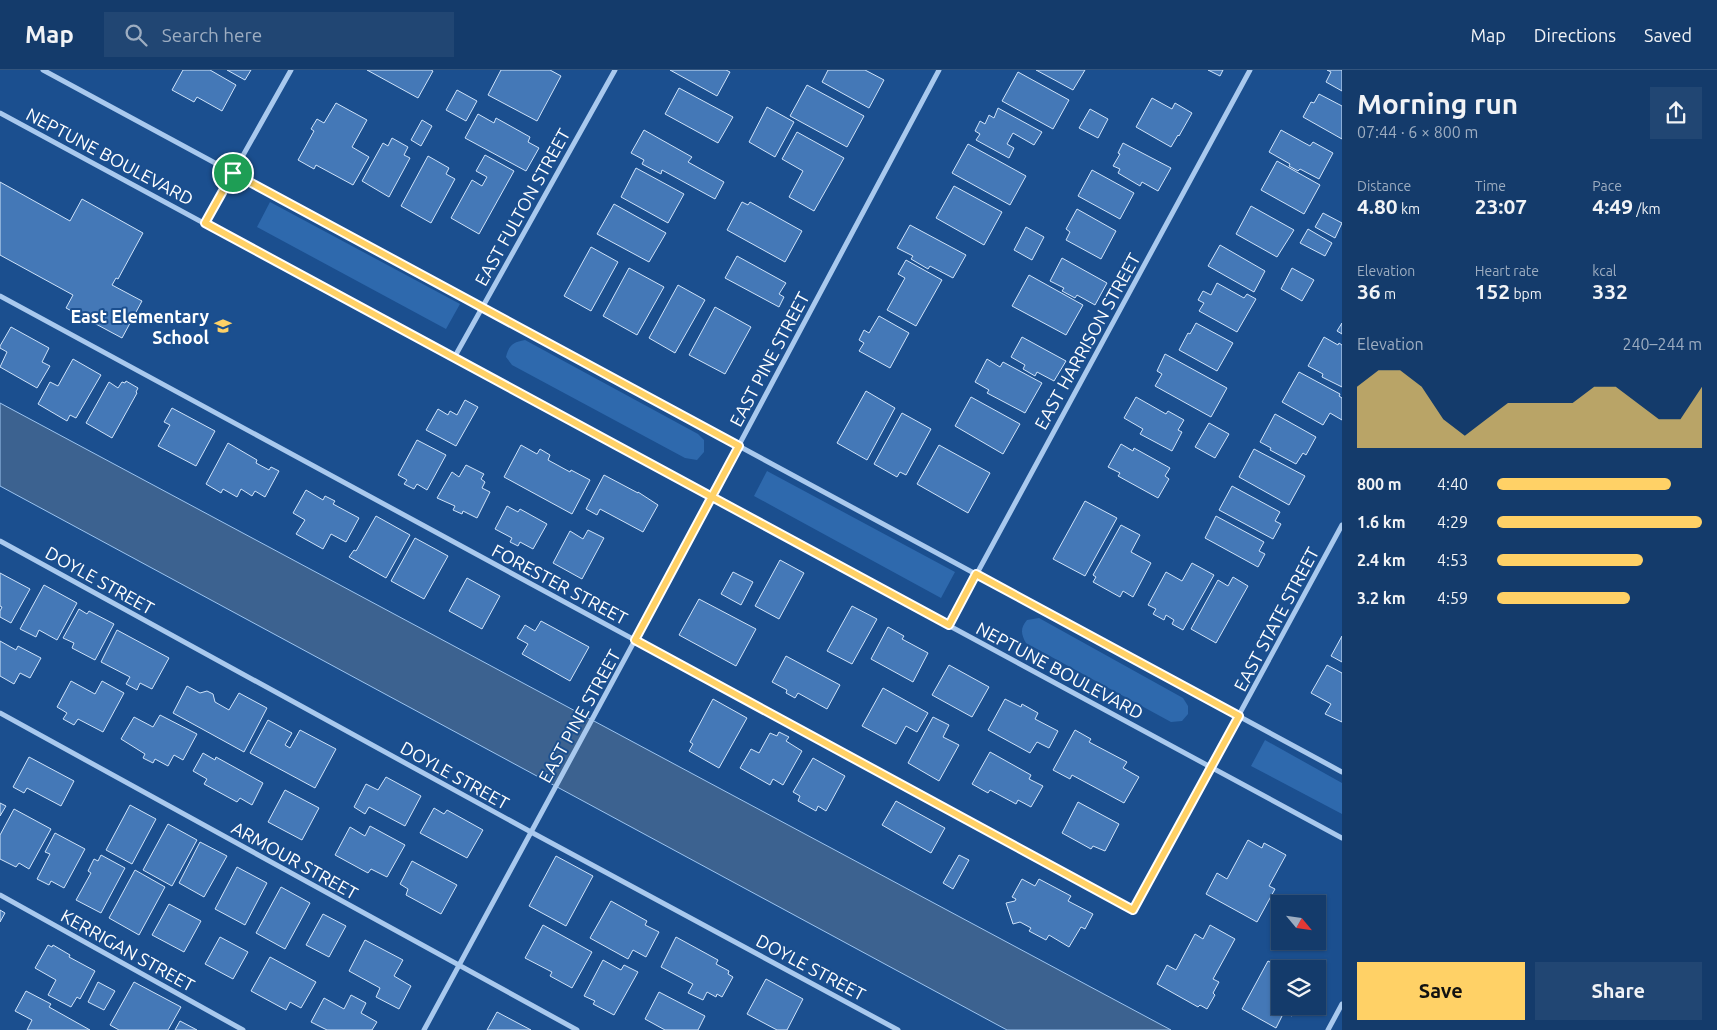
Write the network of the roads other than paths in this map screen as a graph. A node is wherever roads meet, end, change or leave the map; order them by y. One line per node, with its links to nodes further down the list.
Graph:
1 (43, 70): 7 (street)
2 (291, 70): 7 (street)
3 (615, 70): 10 (street, EAST FULTON STREET)
4 (939, 70): 12 (street, EAST PINE STREET)
5 (1250, 70): 16 (street, EAST HARRISON STREET)
6 (0, 112): 8 (street, NEPTUNE BOULEVARD)
7 (233, 173): 8 (street); 10 (street)
8 (205, 223): 11 (street, NEPTUNE BOULEVARD)
9 (0, 296): 18 (street, FORESTER STREET)
10 (482, 307): 11 (street, EAST FULTON STREET); 12 (street)
11 (454, 358): 13 (street, NEPTUNE BOULEVARD)
12 (739, 446): 13 (street, EAST PINE STREET); 16 (street)
13 (712, 497): 17 (street, NEPTUNE BOULEVARD); 18 (street, EAST PINE STREET)
14 (1342, 525): 20 (street, EAST STATE STREET)
15 (0, 541): 23 (street, DOYLE STREET)
16 (976, 574): 17 (street, EAST HARRISON STREET); 20 (street)
17 (949, 625): 21 (street, NEPTUNE BOULEVARD)
18 (635, 640): 23 (street, EAST PINE STREET); 26 (street, FORESTER STREET)
19 (0, 713): 27 (street, ARMOUR STREET)
20 (1239, 716): 21 (street, EAST STATE STREET); 22 (street)
21 (1211, 767): 24 (street, NEPTUNE BOULEVARD); 26 (street, EAST STATE STREET)
22 (1342, 772)
23 (531, 832): 27 (street, EAST PINE STREET); 32 (street, DOYLE STREET)
24 (1342, 838)
25 (0, 895): 29 (street, KERRIGAN STREET)
26 (1133, 910)
27 (459, 966): 30 (street, EAST PINE STREET); 31 (street, ARMOUR STREET)
28 (1342, 1004): 33 (street)
29 (243, 1030)
30 (424, 1030)
31 (578, 1030)
32 (898, 1030)
33 (1328, 1030)

